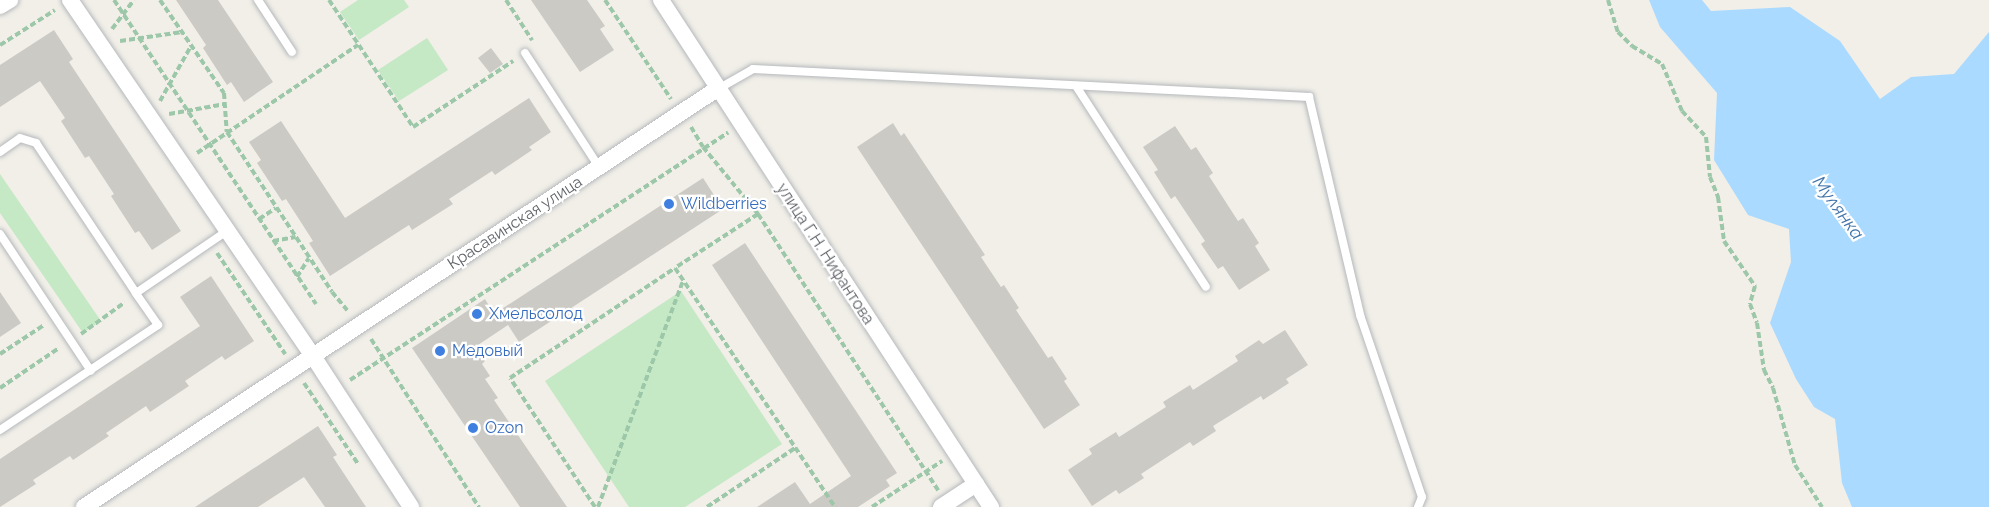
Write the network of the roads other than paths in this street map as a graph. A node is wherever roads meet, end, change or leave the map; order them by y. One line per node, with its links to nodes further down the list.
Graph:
1 (10, 0): 5 (street)
2 (258, 0): 6 (lane)
3 (661, 0): 9 (street, улица Г.Н. Нифантова)
4 (65, 4): 12 (street)
5 (0, 6)
6 (292, 52)
7 (525, 54): 11 (lane)
8 (1076, 86): 9 (lane); 14 (lane); 24 (lane)
9 (717, 89): 11 (street, Красавинская улица); 19 (street, улица Г.Н. Нифантова)
10 (0, 152): 15 (lane)
11 (599, 167): 16 (street, Красавинская улица)
12 (227, 231): 15 (lane); 16 (street)
13 (0, 234): 17 (lane)
14 (1206, 286)
15 (136, 293): 17 (lane)
16 (312, 356): 21 (street, Красавинская улица); 22 (street)
17 (91, 371): 18 (lane)
18 (0, 430)
19 (976, 484): 20 (street); 23 (street, улица Г.Н. Нифантова)
20 (944, 505)
21 (84, 507)
22 (411, 507)
23 (991, 507)
24 (1418, 507)

